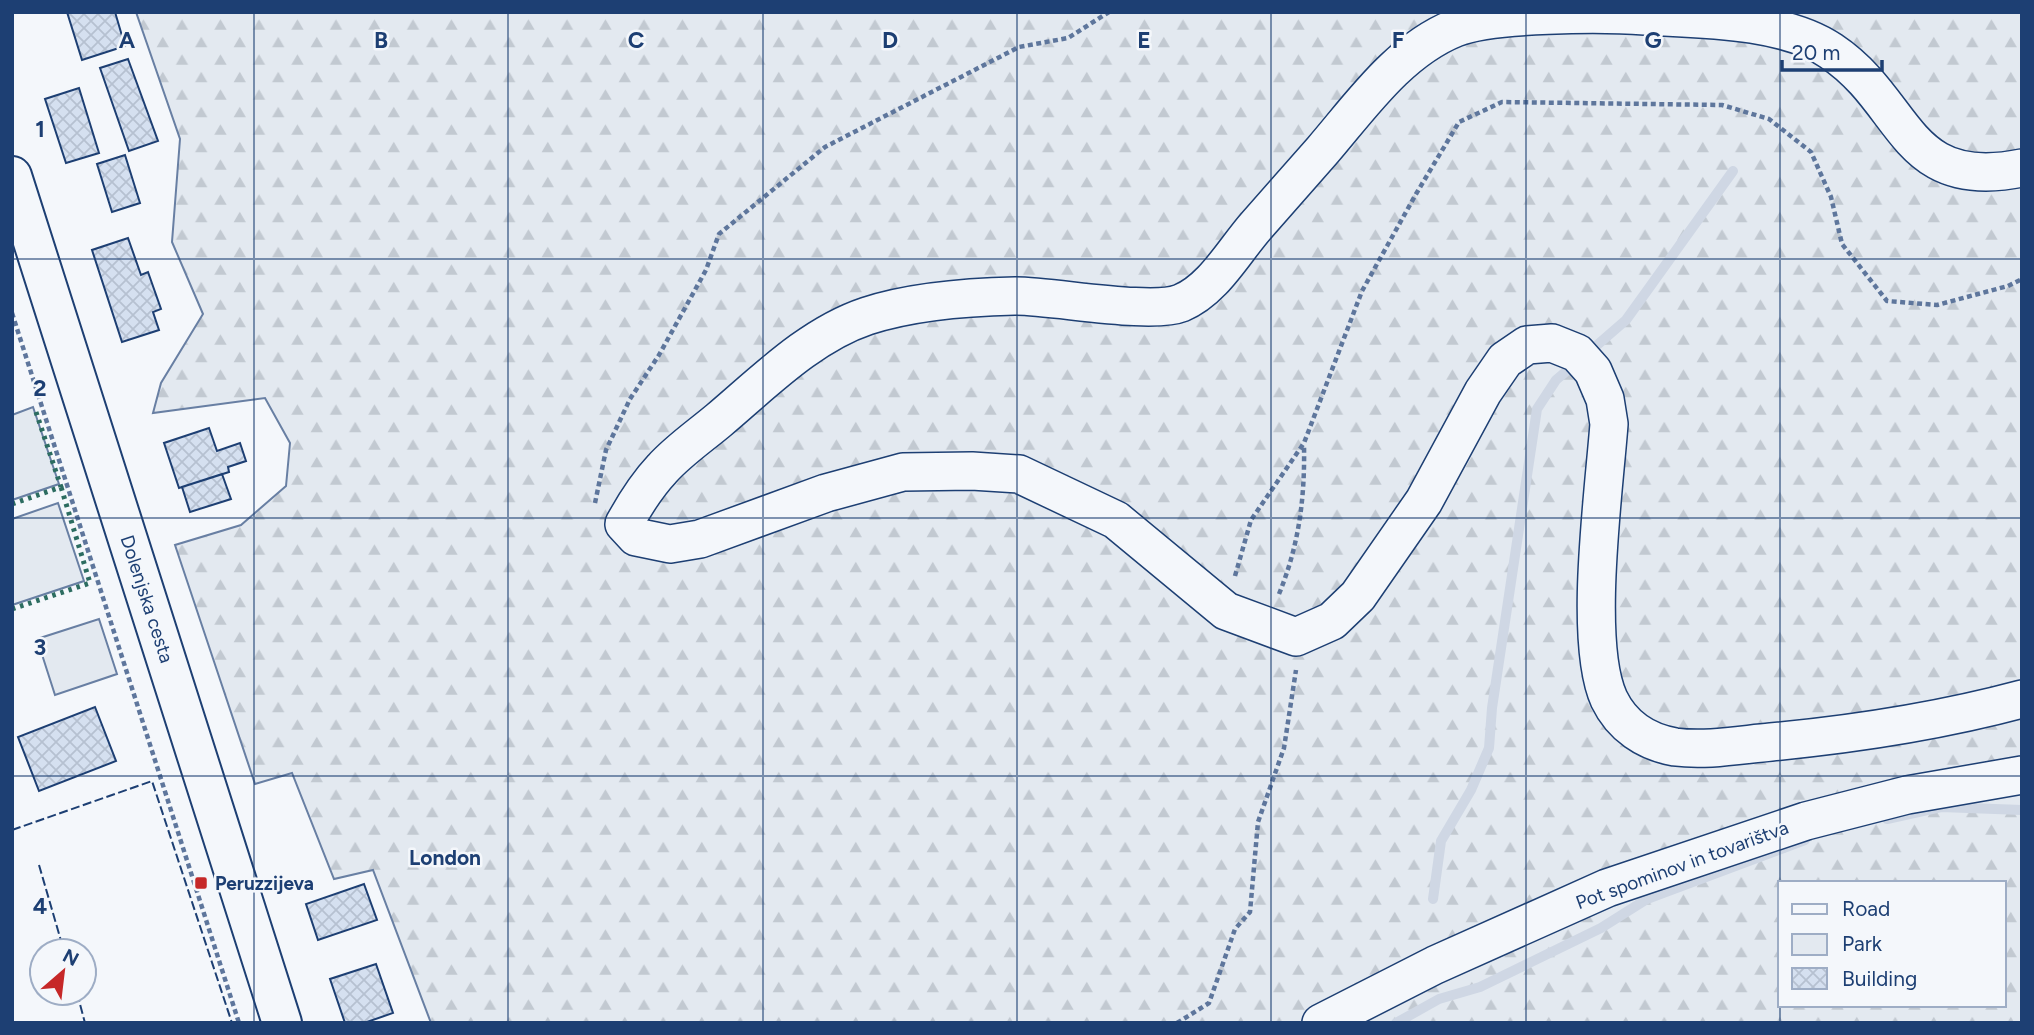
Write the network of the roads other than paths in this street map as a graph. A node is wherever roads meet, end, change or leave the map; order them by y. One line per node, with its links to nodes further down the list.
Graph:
1 (2022, 168): 3 (street)
2 (12, 176): 5 (main road, Dolenjska cesta)
3 (2022, 699)
4 (2022, 775): 6 (street, Pot spominov in tovarištva)
5 (282, 1023)
6 (1321, 1023)

